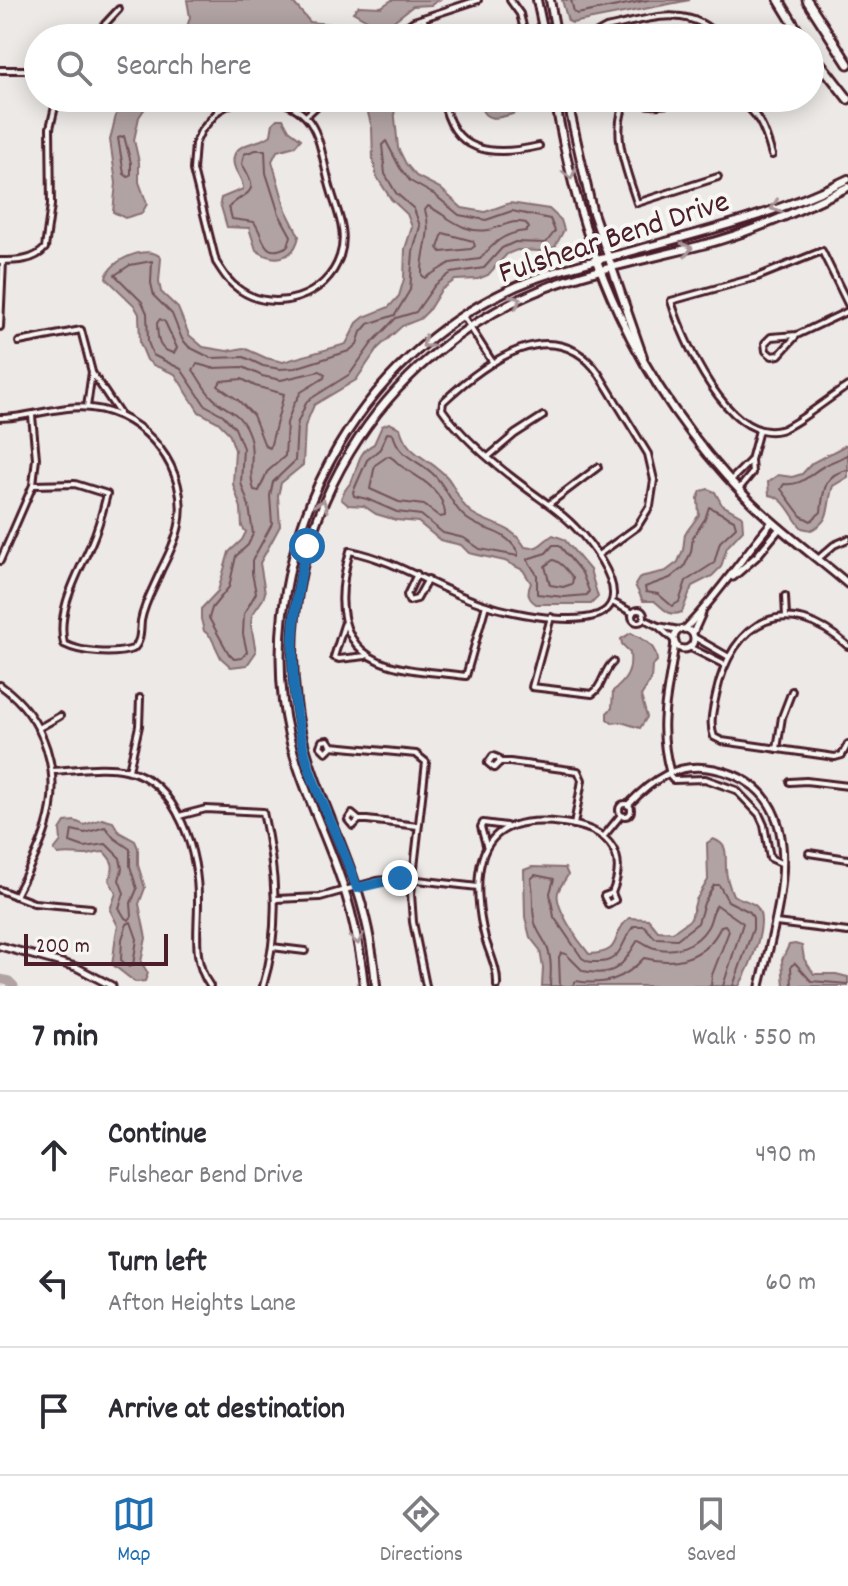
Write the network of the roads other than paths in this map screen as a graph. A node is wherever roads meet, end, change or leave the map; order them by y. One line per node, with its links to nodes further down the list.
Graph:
1 (478, 0): 8 (street)
2 (510, 0): 12 (street)
3 (537, 0): 13 (main road)
4 (550, 0): 14 (main road)
5 (779, 0): 17 (main road)
6 (807, 0): 18 (main road)
7 (119, 9): 9 (street)
8 (423, 18): 10 (street); 11 (street)
9 (105, 24)
10 (413, 24)
11 (425, 24)
12 (522, 24)
13 (542, 24)
14 (554, 24)
15 (631, 24): 16 (street)
16 (705, 24)
17 (794, 24)
18 (822, 24)
19 (824, 27): 20 (main road)
20 (848, 64)
21 (824, 68): 24 (main road)
22 (0, 70): 23 (street)
23 (24, 70)
24 (848, 99)
25 (54, 112): 43 (street)
26 (220, 112): 34 (street)
27 (300, 112): 34 (street)
28 (310, 112): 34 (street)
29 (448, 112): 35 (street)
30 (558, 112): 44 (main road, one-way to 44)
31 (570, 112): 42 (main road)
32 (621, 112): 37 (street)
33 (755, 112): 36 (street)
34 (306, 116)
35 (539, 146)
36 (772, 155)
37 (718, 177)
38 (848, 179): 40 (main road, Fulshear Bend Drive, one-way to 40)
39 (848, 187): 41 (main road, Fulshear Bend Drive)
40 (731, 224): 41 (main road); 42 (main road, Fulshear Bend Drive)
41 (736, 235): 45 (main road, Fulshear Bend Drive, one-way to 41)
42 (608, 258): 44 (main road, Fulshear Bend Drive); 45 (main road)
43 (2, 261): 47 (street)
44 (596, 261): 46 (main road); 50 (main road, Fulshear Bend Drive)
45 (611, 269): 46 (main road, Fulshear Bend Drive); 55 (main road)
46 (600, 272): 51 (main road, Fulshear Bend Drive, one-way to 46); 55 (main road)
47 (1, 291): 52 (street)
48 (848, 304): 64 (street)
49 (848, 311): 53 (street)
50 (463, 316): 51 (street); 65 (main road, Fulshear Bend Drive, one-way to 65)
51 (470, 326): 56 (street); 66 (main road, Fulshear Bend Drive)
52 (0, 327)
53 (797, 335): 53 (street)
54 (19, 342): 57 (street)
55 (644, 360): 70 (main road)
56 (493, 363): 67 (street); 77 (street)
57 (92, 372): 59 (street); 61 (street)
58 (848, 386): 64 (street)
59 (87, 407): 60 (street); 61 (street)
60 (32, 416): 63 (street); 71 (street)
61 (122, 416): 71 (street)
62 (543, 416): 67 (street)
63 (0, 418)
64 (759, 430): 68 (street)
65 (341, 440): 66 (main road); 82 (main road, Fulshear Bend Drive)
66 (352, 447): 83 (main road, Fulshear Bend Drive, one-way to 66)
67 (488, 457): 73 (street)
68 (751, 460): 70 (street); 72 (street)
69 (598, 467): 73 (street)
70 (730, 481): 72 (main road)
71 (33, 485): 79 (street)
72 (738, 489): 74 (main road)
73 (549, 504): 77 (street)
74 (772, 522): 75 (main road); 84 (street)
75 (780, 528): 78 (main road); 84 (street)
76 (848, 539): 78 (street)
77 (598, 555): 87 (street)
78 (818, 559): 85 (main road)
79 (0, 561)
80 (417, 574): 81 (street); 81 (street); 92 (street)
81 (428, 579): 88 (street)
82 (287, 581): 83 (main road); 113 (main road, Fulshear Bend Drive)
83 (299, 583): 112 (main road, Fulshear Bend Drive)
84 (727, 583): 89 (street)
85 (848, 584)
86 (785, 596): 91 (street)
87 (612, 602): 90 (street); 93 (street)
88 (486, 605): 90 (street); 99 (street)
89 (702, 612): 94 (street); 95 (street)
90 (551, 617): 101 (street)
91 (786, 617): 97 (street); 100 (street)
92 (345, 624): 99 (street); 99 (street)
93 (658, 626): 94 (street); 96 (street)
94 (682, 629): 95 (street); 96 (street)
95 (693, 635): 98 (street); 100 (street)
96 (675, 642): 98 (street); 103 (street)
97 (848, 646)
98 (688, 648): 102 (street); 103 (street)
99 (368, 656)
100 (729, 657): 102 (street)
101 (613, 662)
102 (725, 665): 111 (street)
103 (671, 667): 117 (street)
104 (0, 685): 108 (street)
105 (792, 691): 111 (street)
106 (140, 698): 115 (street)
107 (60, 716): 108 (street)
108 (39, 728): 116 (street)
109 (848, 744): 111 (street)
110 (332, 746): 126 (street)
111 (777, 749)
112 (305, 754): 113 (main road); 135 (main road, Fulshear Bend Drive)
113 (294, 757): 137 (main road, Fulshear Bend Drive)
114 (500, 762): 119 (street)
115 (129, 770): 116 (street); 123 (street)
116 (52, 771): 139 (street)
117 (670, 772): 122 (street); 132 (street); 132 (street)
118 (588, 774): 119 (street)
119 (582, 776): 125 (street)
120 (790, 782): 121 (street)
121 (848, 786)
122 (628, 805): 128 (street)
123 (179, 816): 140 (street); 148 (street)
124 (359, 820): 126 (street)
125 (574, 825): 127 (street); 128 (street)
126 (418, 826): 133 (street)
127 (509, 826): 129 (street); 129 (street)
128 (604, 836): 138 (street)
129 (486, 849): 134 (street)
130 (809, 853): 131 (street)
131 (848, 859)
132 (783, 864): 142 (street)
133 (412, 878): 134 (street); 135 (street); 152 (street)
134 (479, 887): 153 (street)
135 (357, 888): 137 (street); 151 (main road, Fulshear Bend Drive)
136 (0, 890): 139 (street)
137 (345, 892): 140 (street); 150 (main road, Fulshear Bend Drive, one-way to 150)
138 (612, 893)
139 (15, 896): 141 (street)
140 (276, 899): 145 (street)
141 (91, 908)
142 (776, 923): 143 (street); 154 (street)
143 (848, 932)
144 (0, 946): 147 (street)
145 (272, 947): 146 (street); 149 (street)
146 (305, 951)
147 (112, 986)
148 (210, 986)
149 (263, 986)
150 (364, 986)
151 (376, 986)
152 (426, 986)
153 (497, 986)
154 (760, 986)

